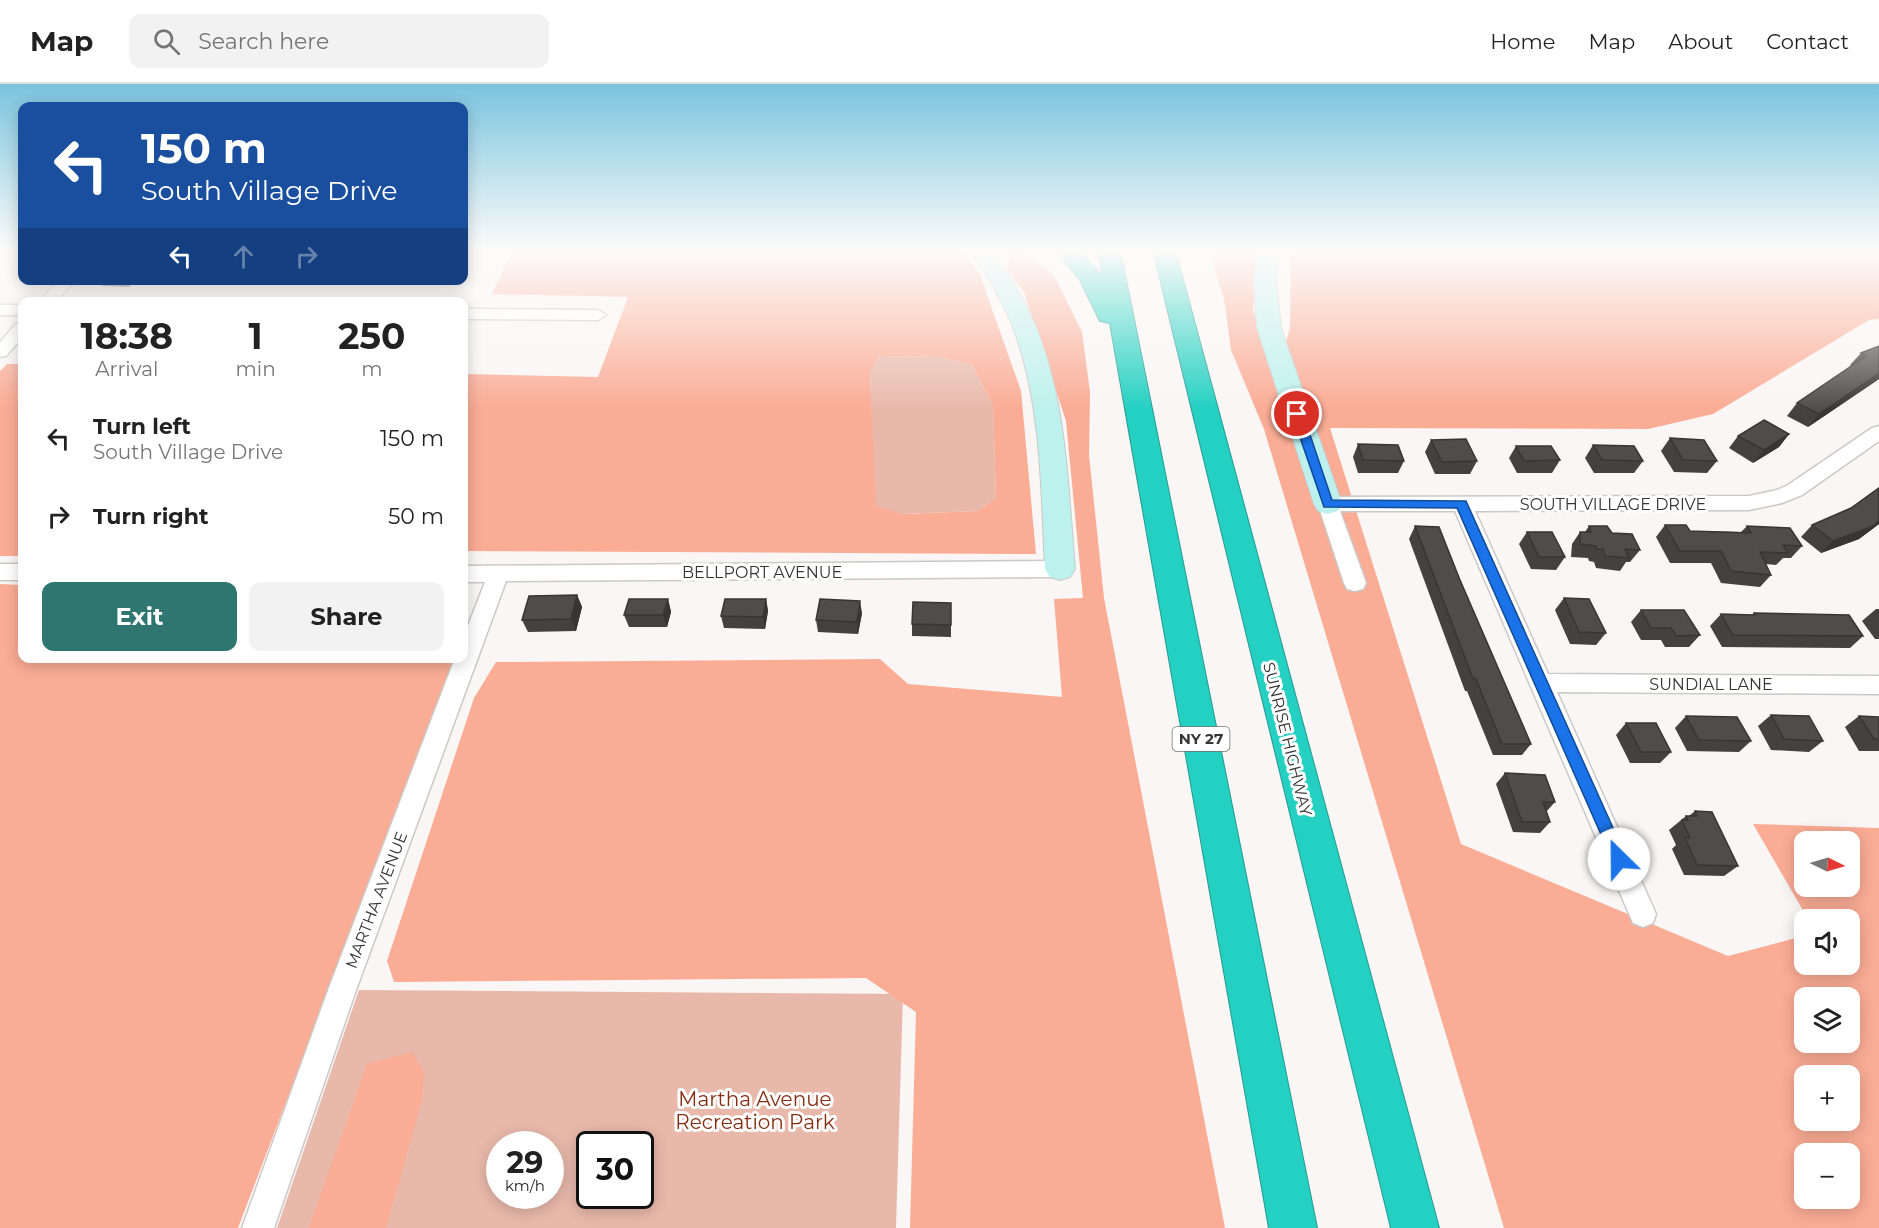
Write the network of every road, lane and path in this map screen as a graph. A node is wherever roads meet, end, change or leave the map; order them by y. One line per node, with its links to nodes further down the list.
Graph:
1 (1014, 303): 18 (street)
2 (1105, 303): 14 (highway)
3 (1119, 303): 14 (highway, NY 27)
4 (1177, 303): 13 (highway, SUNRISE HIGHWAY)
5 (1185, 303): 13 (highway)
6 (1267, 303): 16 (street)
7 (0, 310): 8 (street)
8 (18, 310)
9 (468, 314): 10 (street)
10 (598, 315)
11 (18, 332): 12 (street)
12 (0, 351)
13 (1195, 378): 31 (highway, SUNRISE HIGHWAY)
14 (1142, 425): 30 (highway, NY 27)
15 (1879, 432): 17 (street, SOUTH VILLAGE DRIVE)
16 (1328, 504): 17 (street, SOUTH VILLAGE DRIVE); 23 (street)
17 (1462, 504): 26 (street)
18 (1060, 569): 22 (street, BELLPORT AVENUE)
19 (0, 572): 20 (street)
20 (18, 572)
21 (468, 574): 22 (street, BELLPORT AVENUE)
22 (498, 574): 24 (street, MARTHA AVENUE)
23 (1355, 583)
24 (468, 654)
25 (465, 663): 29 (street, MARTHA AVENUE)
26 (1542, 683): 27 (street, SUNDIAL LANE); 28 (street)
27 (1879, 685)
28 (1643, 914)
29 (258, 1228)
30 (1293, 1228)
31 (1415, 1228)

